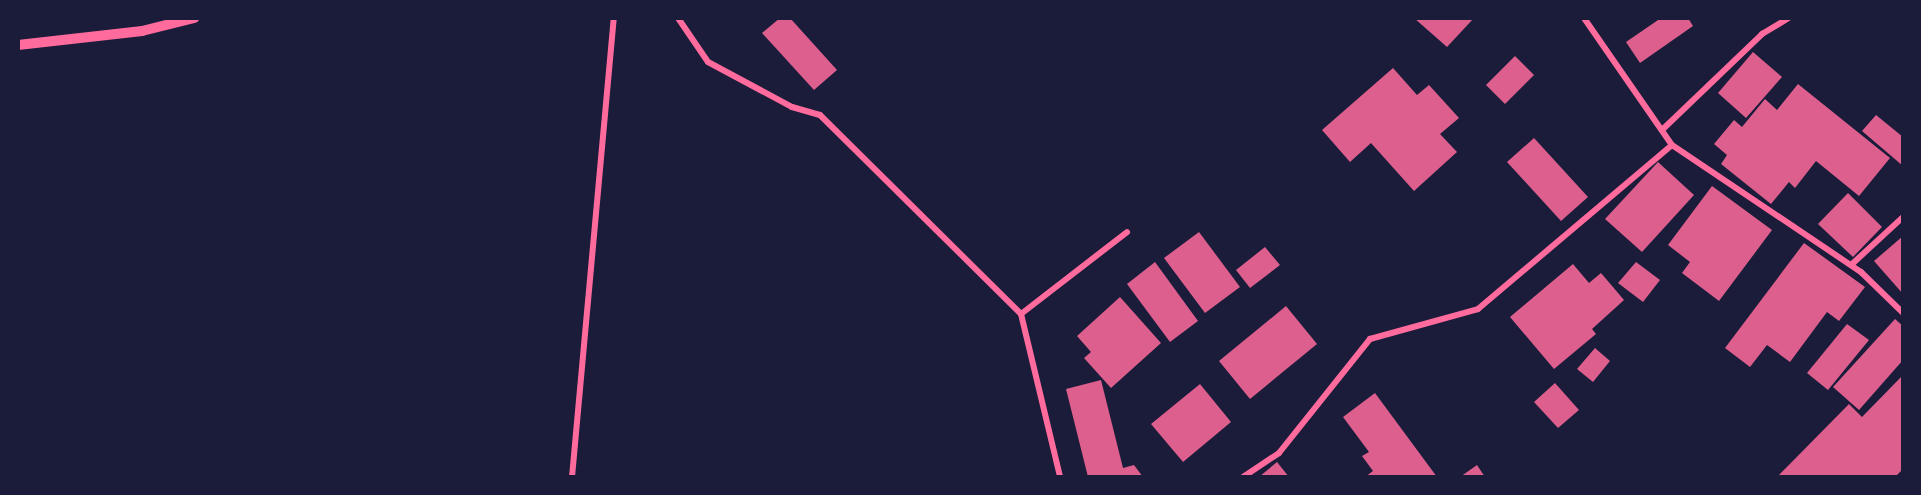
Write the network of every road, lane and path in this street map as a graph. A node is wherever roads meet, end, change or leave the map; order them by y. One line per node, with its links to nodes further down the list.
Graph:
1 (194, 18): 6 (street)
2 (614, 18): 14 (street)
3 (678, 18): 13 (street)
4 (1584, 18): 7 (street)
5 (1789, 18): 7 (street)
6 (18, 45)
7 (1662, 130): 8 (street)
8 (1672, 145): 11 (street); 16 (street)
9 (1903, 218): 11 (street)
10 (1127, 232): 13 (street)
11 (1851, 265): 12 (street)
12 (1903, 313)
13 (1021, 314): 15 (street)
14 (572, 477)
15 (1060, 477)
16 (1243, 477)

